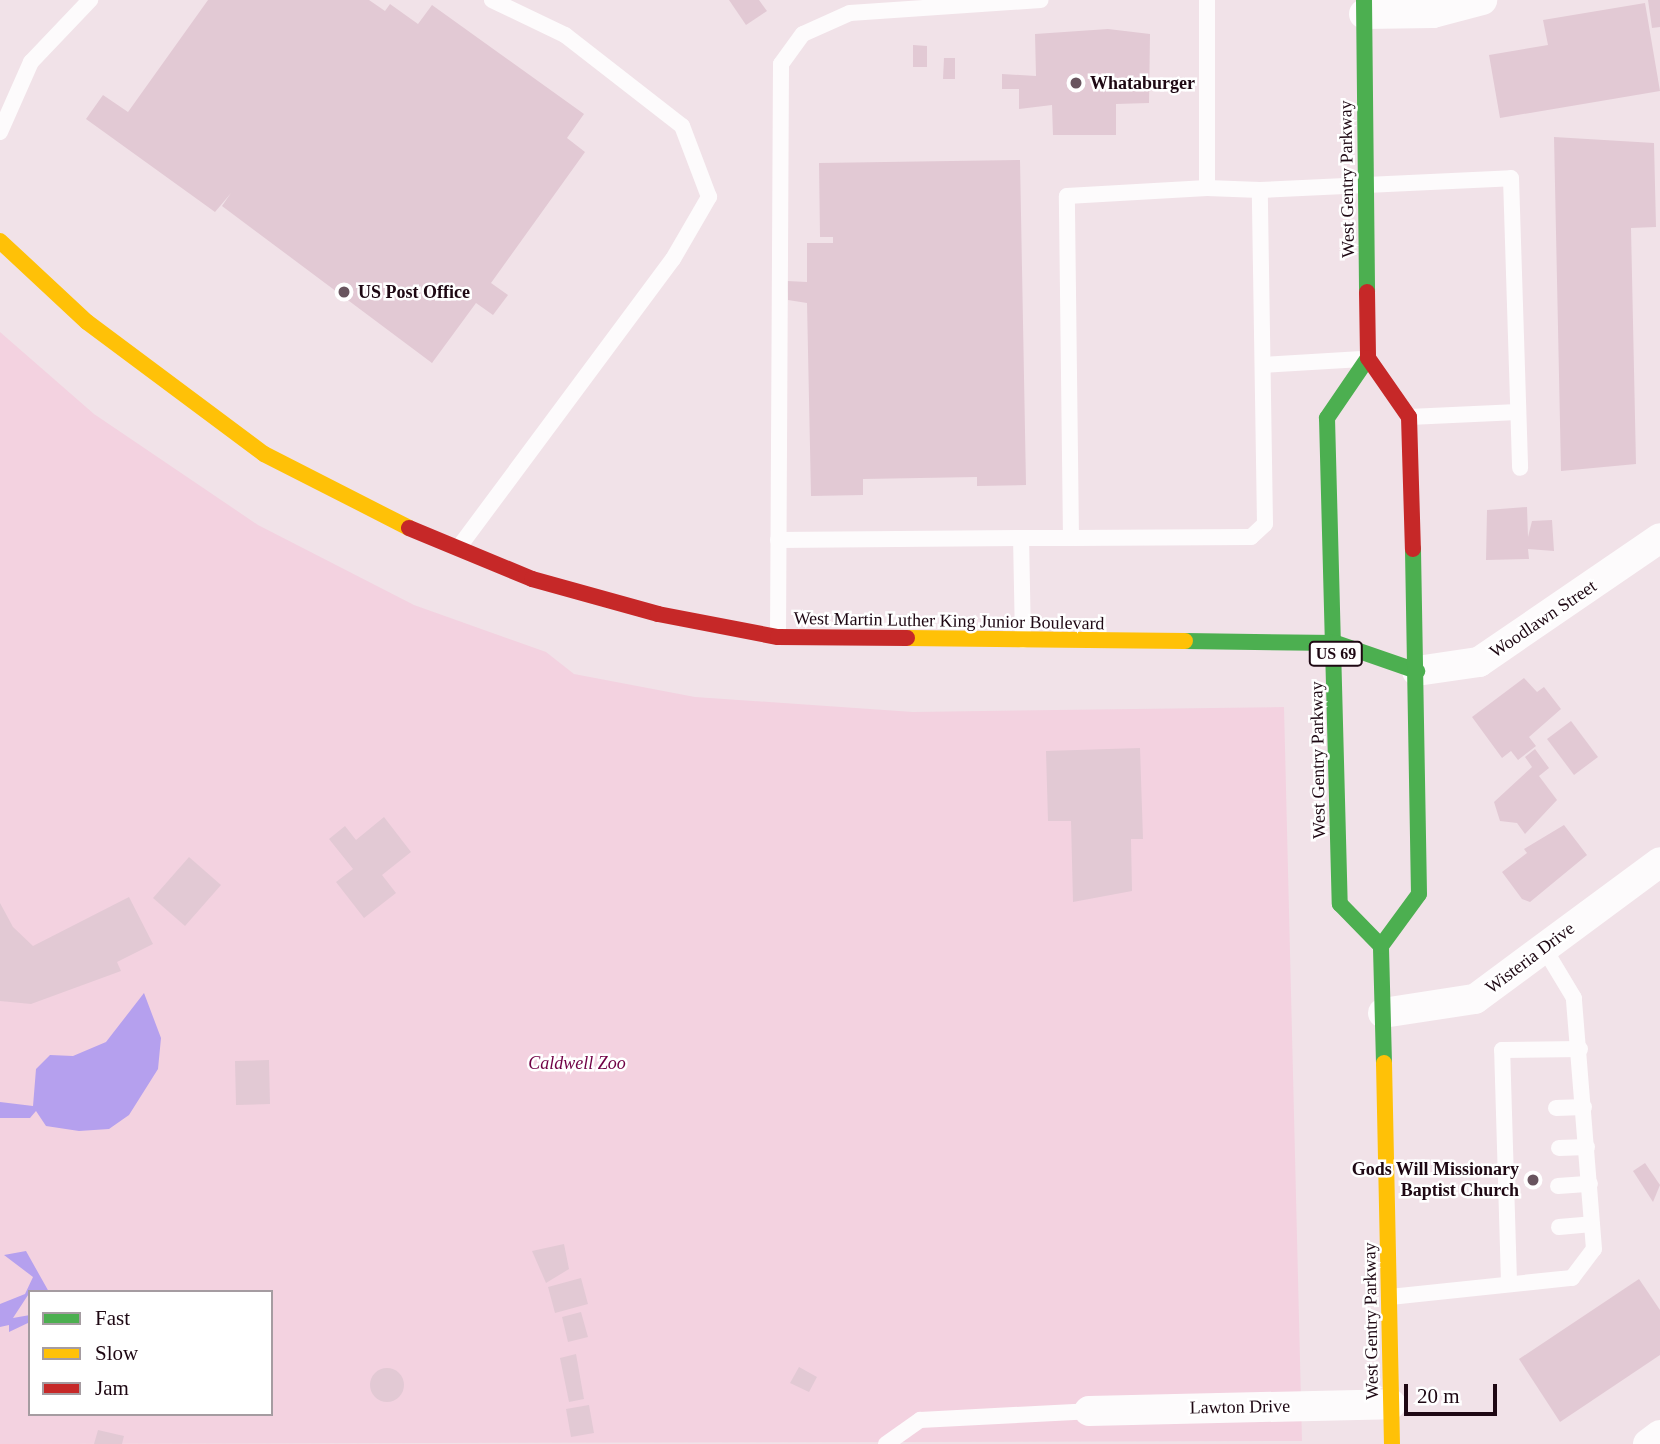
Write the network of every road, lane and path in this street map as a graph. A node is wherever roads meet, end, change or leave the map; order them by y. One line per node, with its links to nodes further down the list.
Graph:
1 (90, 0): 7 (lane)
2 (492, 0): 21 (lane)
3 (1041, 0): 20 (lane)
4 (1207, 0): 9 (lane)
5 (1482, 0): 6 (street)
6 (1364, 7): 8 (main road, West Gentry Parkway)
7 (0, 132)
8 (1366, 182): 10 (lane); 12 (main road, West Gentry Parkway); 14 (lane)
9 (1207, 188): 10 (lane); 18 (lane)
10 (1260, 190): 13 (lane)
11 (0, 241): 21 (main road, West Martin Luther King Junior Boulevard)
12 (1368, 358): 13 (lane); 15 (main road); 24 (main road, West Gentry Parkway / US 69)
13 (1264, 365): 18 (lane)
14 (1518, 412): 15 (lane); 16 (lane)
15 (1409, 417): 25 (main road)
16 (1520, 468)
17 (1021, 538): 18 (lane); 20 (lane); 23 (lane)
18 (1071, 538)
19 (1660, 538): 25 (street, Woodlawn Street)
20 (778, 540): 22 (lane)
21 (455, 552): 22 (main road, West Martin Luther King Junior Boulevard)
22 (778, 637): 23 (main road, West Martin Luther King Junior Boulevard)
23 (1023, 642): 24 (main road, West Martin Luther King Junior Boulevard)
24 (1336, 643): 25 (main road, West Martin Luther King Junior Boulevard); 27 (main road, West Gentry Parkway / US 69)
25 (1417, 671): 27 (main road)
26 (1660, 862): 28 (street, Wisteria Drive)
27 (1381, 946): 29 (main road, West Gentry Parkway)
28 (1544, 948): 29 (street, Wisteria Drive); 30 (lane)
29 (1383, 1013): 42 (main road, West Gentry Parkway)
30 (1580, 1049): 31 (lane); 38 (lane)
31 (1584, 1107): 32 (lane); 33 (lane)
32 (1556, 1108)
33 (1587, 1147): 34 (lane); 35 (lane)
34 (1559, 1148)
35 (1590, 1184): 36 (lane); 39 (lane)
36 (1558, 1186)
37 (1523, 1187): 38 (lane)
38 (1506, 1189): 41 (lane)
39 (1592, 1224): 40 (lane); 41 (lane)
40 (1559, 1227)
41 (1509, 1282): 42 (lane)
42 (1390, 1297): 43 (main road, West Gentry Parkway)
43 (1391, 1404): 44 (street, Lawton Drive); 47 (main road, West Gentry Parkway)
44 (1089, 1411): 46 (lane)
45 (1660, 1436): 48 (street)
46 (886, 1444)
47 (1392, 1444)
48 (1647, 1444)

